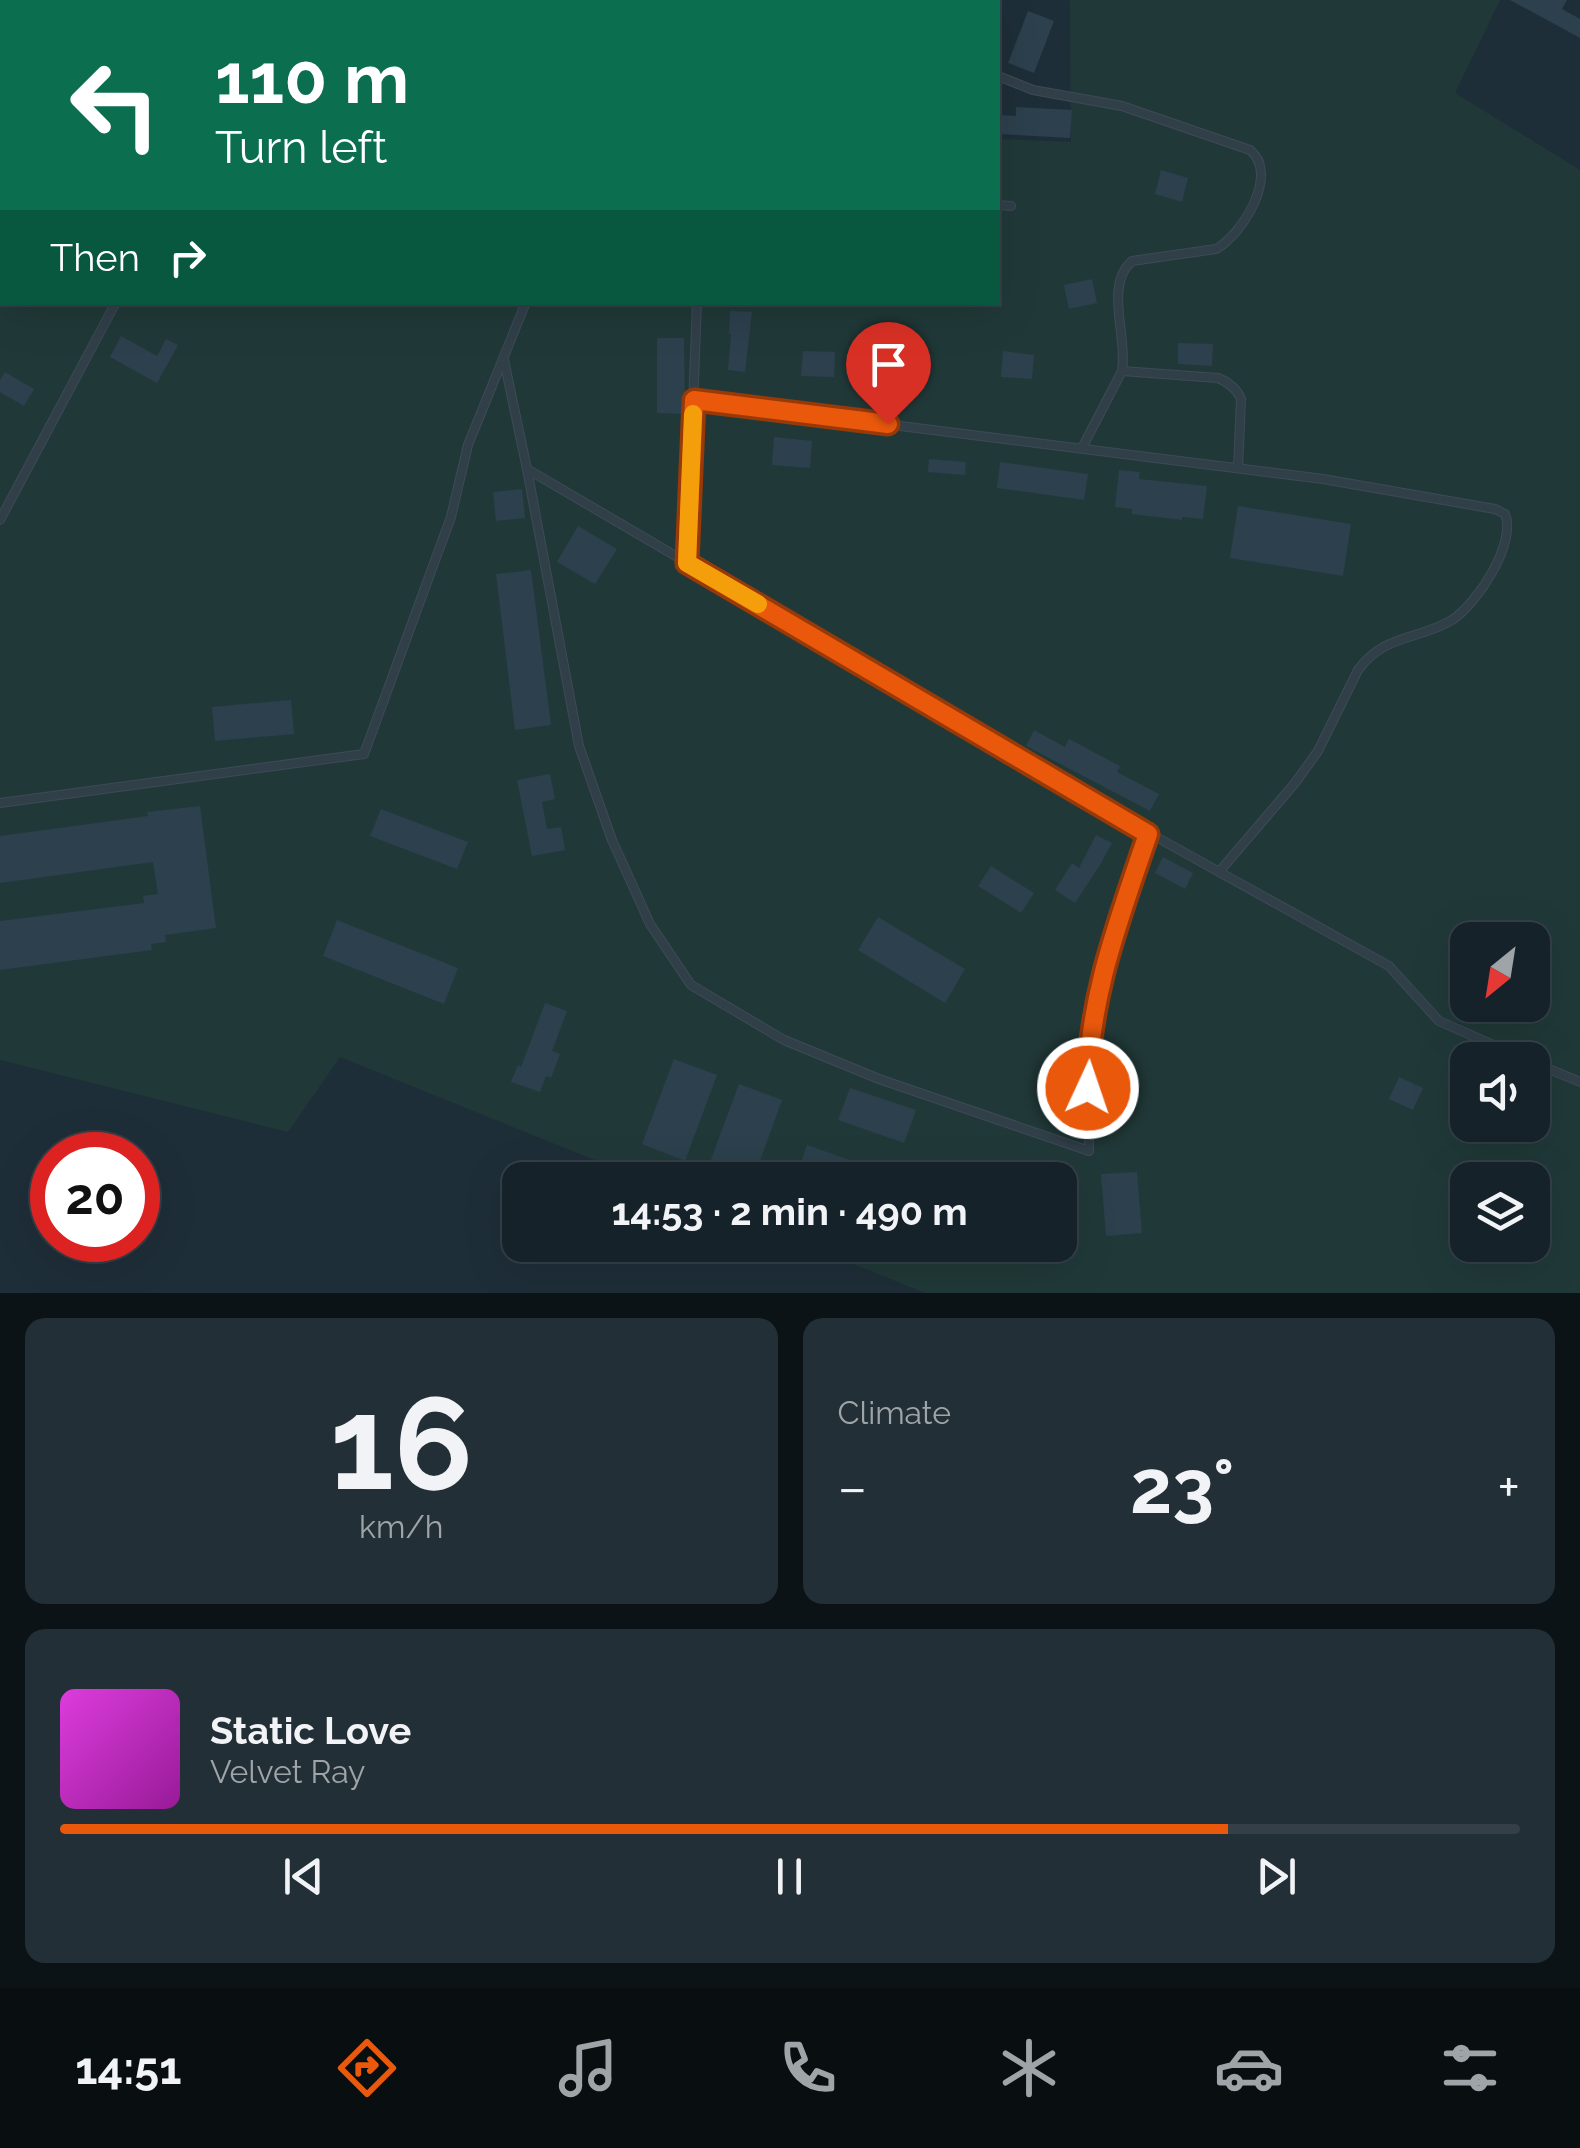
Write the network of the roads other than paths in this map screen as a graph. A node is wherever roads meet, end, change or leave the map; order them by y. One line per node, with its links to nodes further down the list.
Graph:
1 (1000, 77): 8 (lane)
2 (1000, 205): 3 (lane)
3 (1011, 206)
4 (114, 305): 13 (lane)
5 (525, 305): 7 (lane)
6 (697, 305): 9 (lane)
7 (504, 360): 11 (lane); 15 (lane)
8 (1122, 371): 10 (lane); 12 (lane)
9 (694, 400): 10 (lane); 14 (lane)
10 (1082, 448): 12 (lane)
11 (527, 468): 14 (lane); 16 (lane)
12 (1238, 468): 17 (lane)
13 (0, 520)
14 (687, 563): 16 (lane)
15 (0, 803)
16 (1148, 834): 17 (lane)
17 (1219, 872): 18 (lane)
18 (1487, 1042)
19 (1550, 1069): 20 (lane)
20 (1580, 1082)

